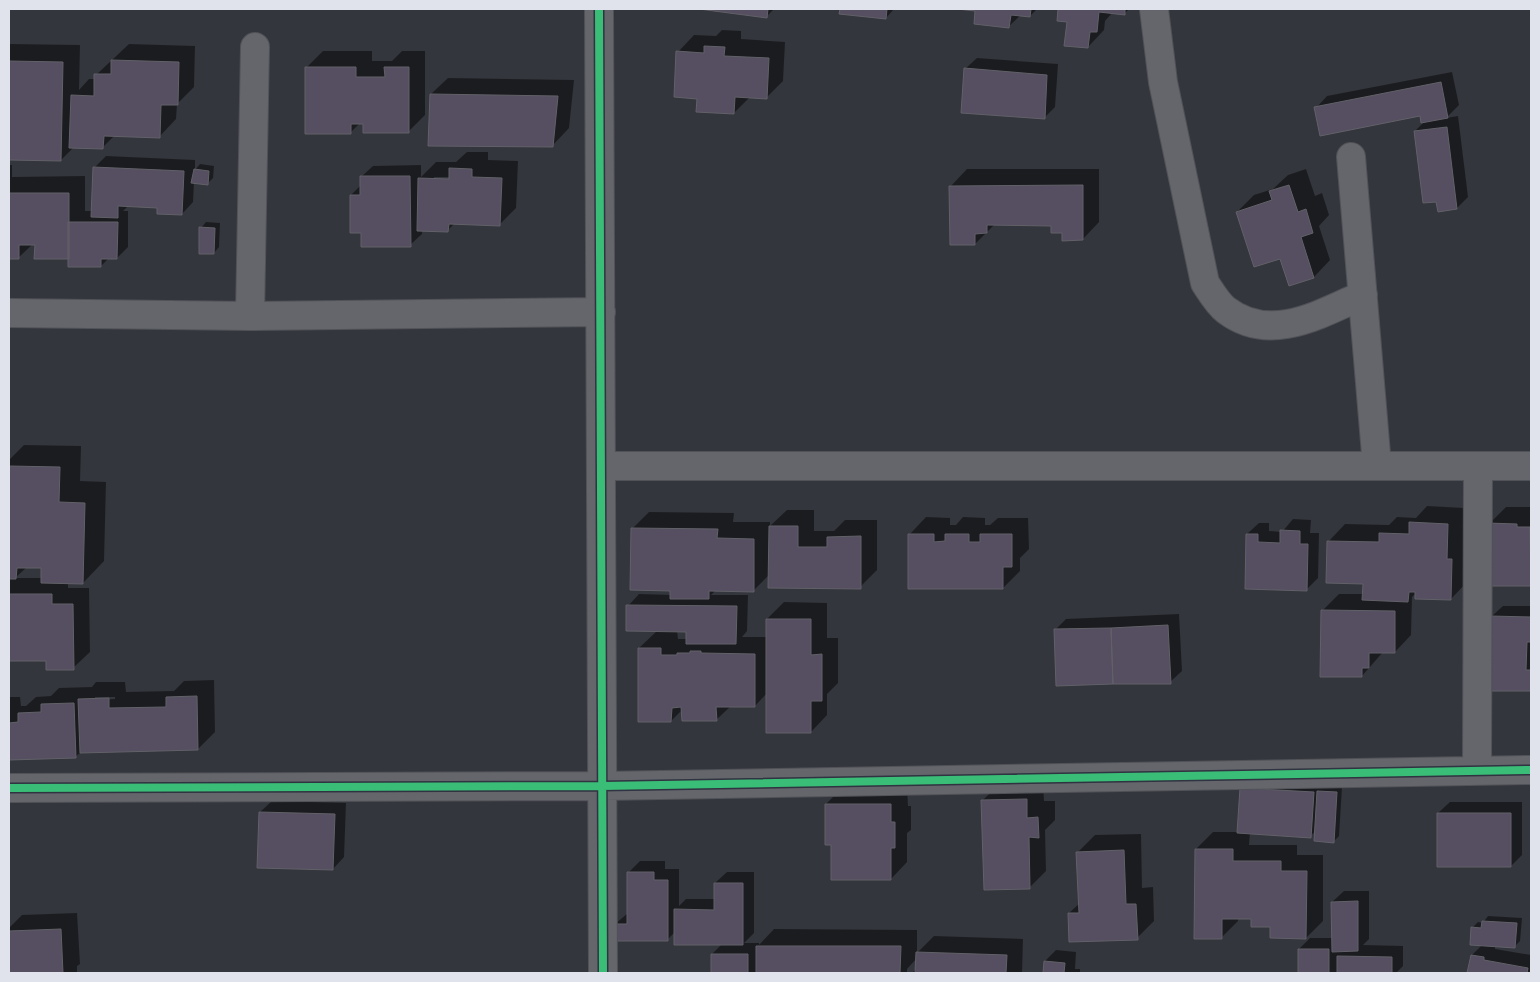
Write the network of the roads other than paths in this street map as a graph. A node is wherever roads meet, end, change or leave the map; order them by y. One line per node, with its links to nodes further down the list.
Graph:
1 (599, 9): 6 (street)
2 (1154, 9): 5 (street)
3 (255, 47): 8 (street)
4 (1350, 156): 5 (street)
5 (1363, 295): 10 (street)
6 (600, 312): 8 (street); 9 (street)
7 (9, 313): 8 (street)
8 (250, 316)
9 (601, 466): 10 (street); 15 (street)
10 (1377, 466): 11 (street)
11 (1478, 466): 12 (street); 14 (street)
12 (1531, 466)
13 (1531, 770): 14 (street)
14 (1477, 772): 15 (street)
15 (602, 786): 16 (street); 17 (street)
16 (9, 788)
17 (603, 973)

